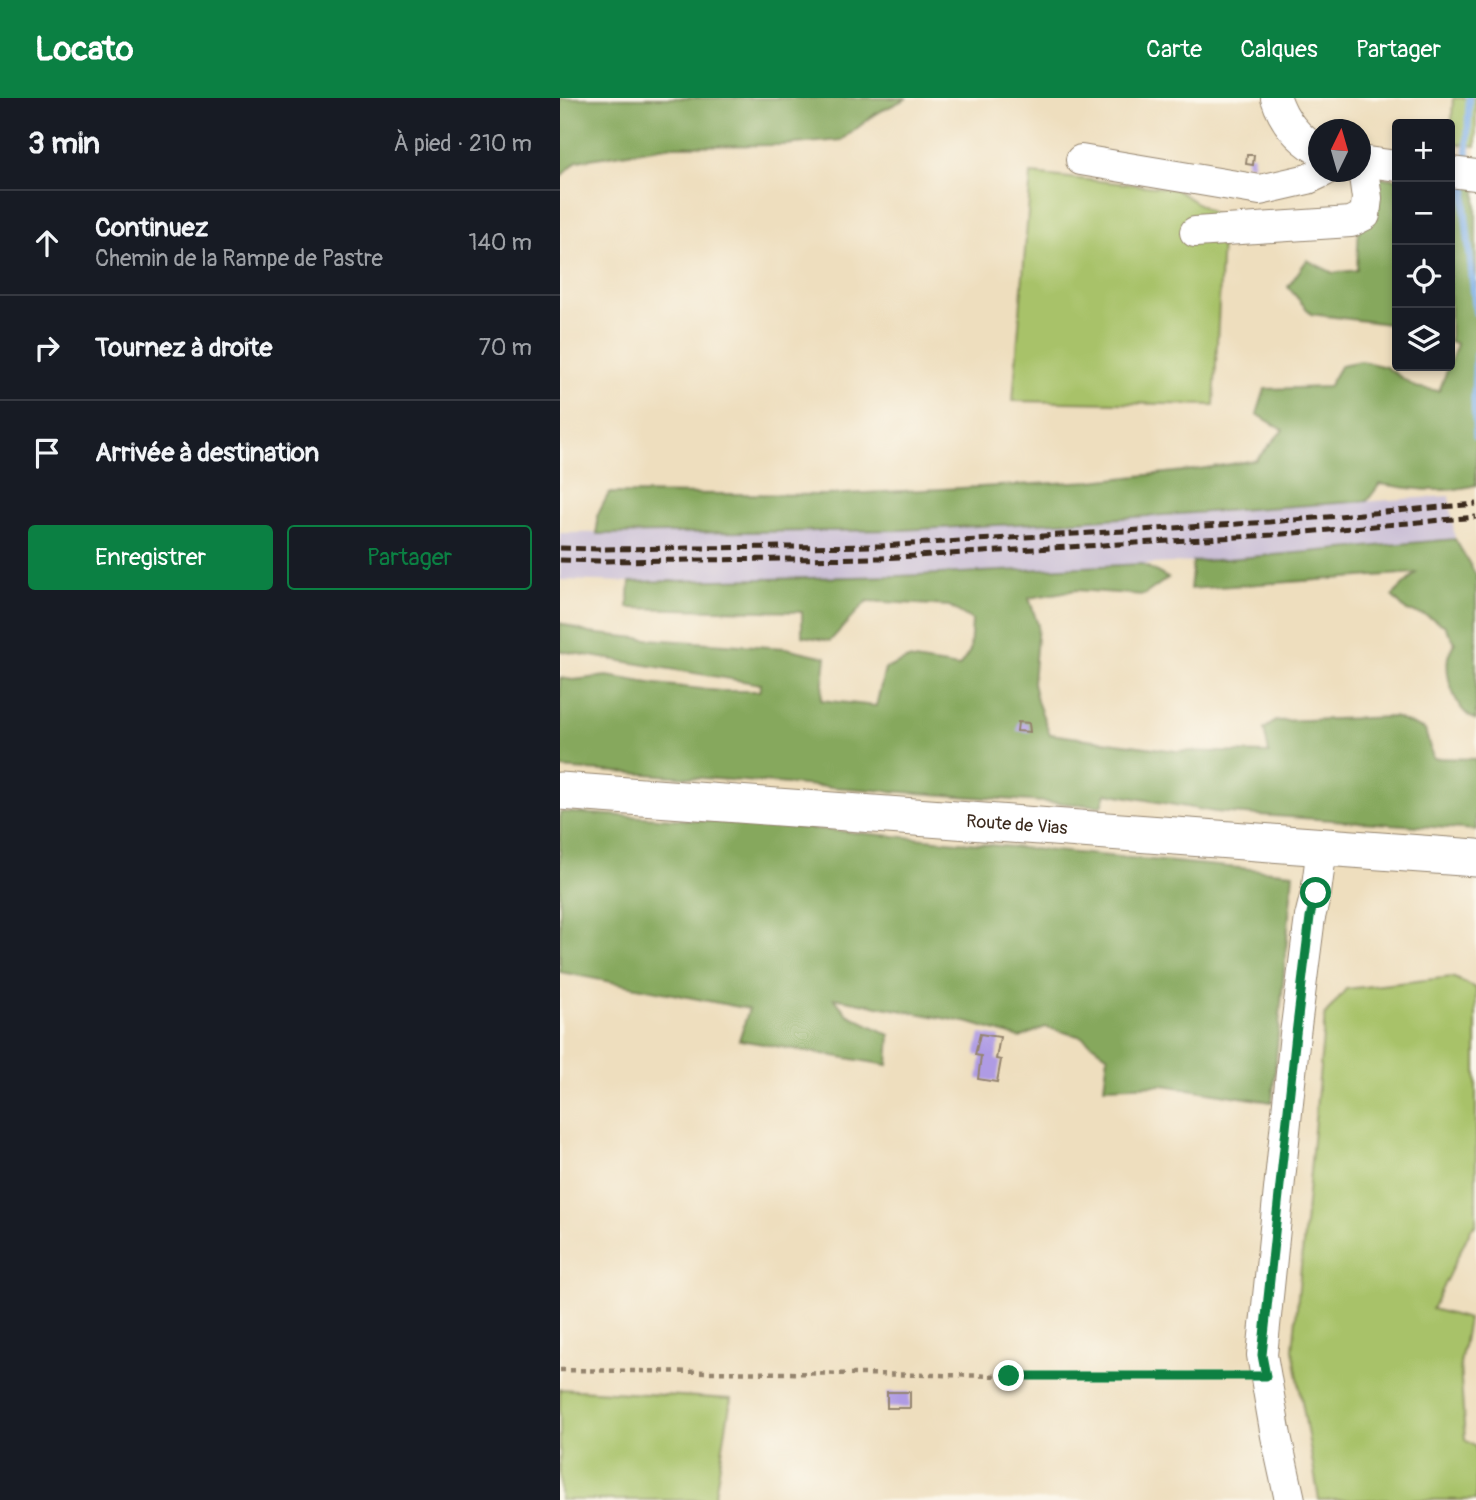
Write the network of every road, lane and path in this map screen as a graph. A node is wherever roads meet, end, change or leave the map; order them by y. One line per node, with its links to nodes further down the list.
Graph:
1 (1276, 98): 2 (street)
2 (1308, 142)
3 (1081, 160): 6 (street)
4 (1371, 163): 5 (street)
5 (1392, 165)
6 (1308, 179)
7 (1364, 182): 8 (street)
8 (1195, 232)
9 (560, 791): 10 (main road, Route de Vias)
10 (1322, 847): 11 (main road, Route de Vias); 13 (street)
11 (1476, 858)
12 (560, 1370): 13 (path)
13 (1266, 1376): 14 (street)
14 (1290, 1500)

